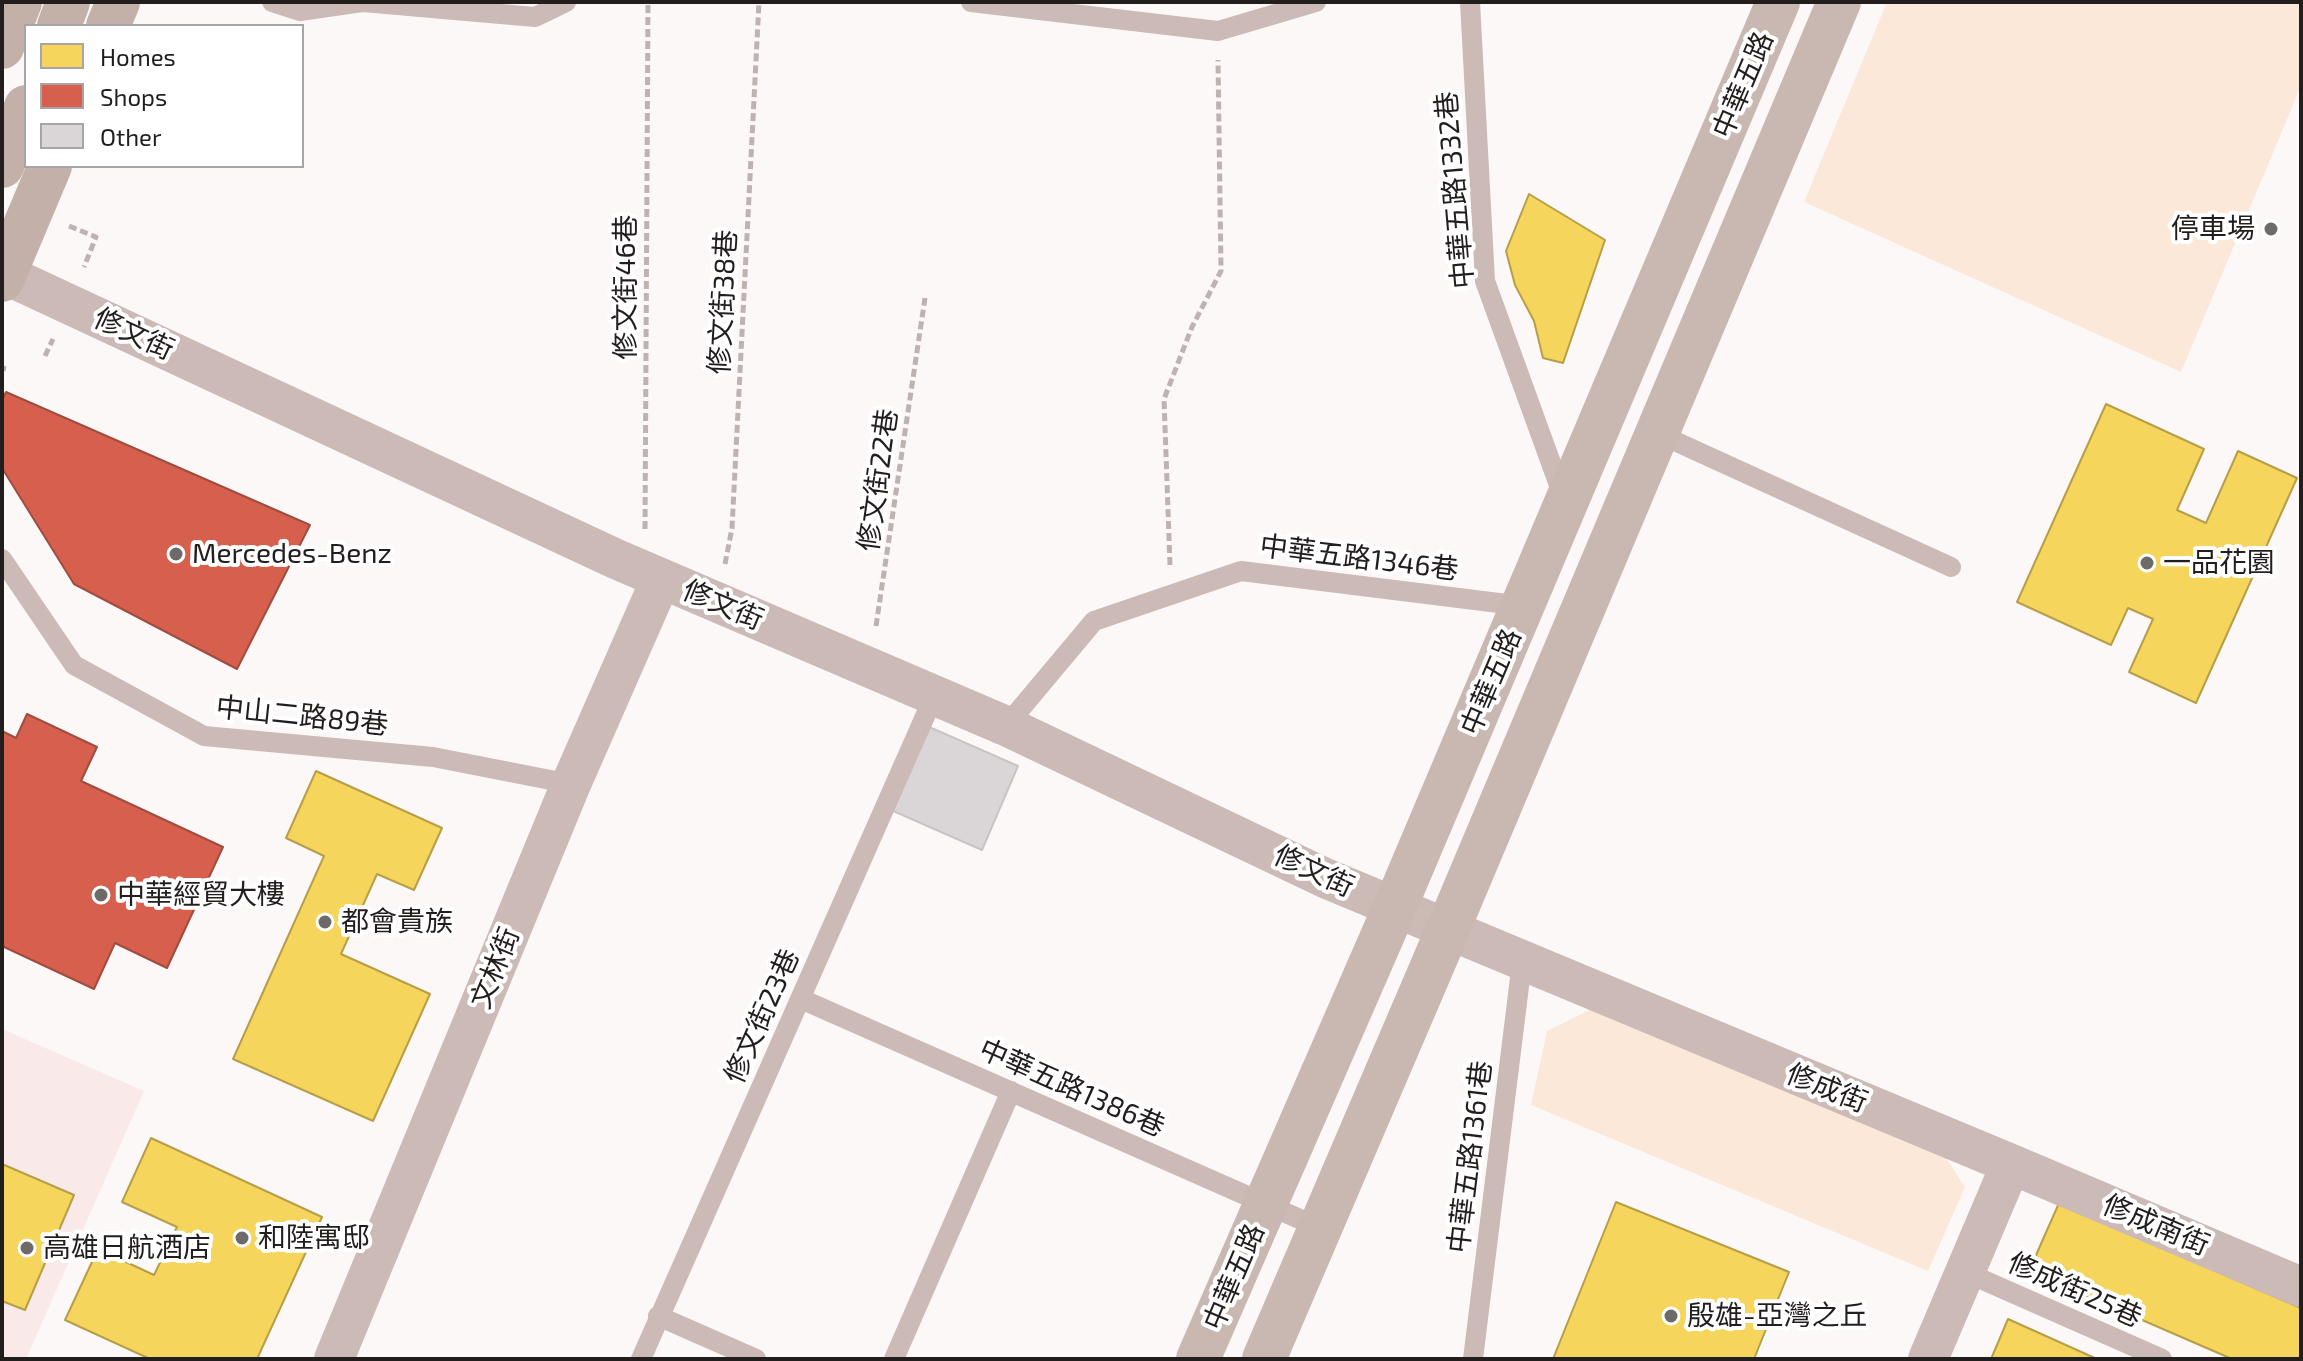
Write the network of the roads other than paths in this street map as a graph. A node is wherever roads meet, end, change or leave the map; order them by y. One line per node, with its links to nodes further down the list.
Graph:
1 (20, 2): 14 (main road)
2 (68, 2): 12 (main road)
3 (118, 2): 13 (main road)
4 (272, 2): 5 (lane)
5 (362, 2): 6 (lane)
6 (566, 2)
7 (971, 2): 8 (lane)
8 (1316, 2)
9 (1470, 2): 20 (lane, 中華五路1332巷)
10 (1778, 2): 20 (main road, 中華五路)
11 (1839, 2): 19 (main road, 中華五路)
12 (60, 24)
13 (109, 24)
14 (2, 47)
15 (24, 112): 16 (main road)
16 (2, 166)
17 (49, 168): 18 (main road)
18 (3, 276): 23 (street, 修文街)
19 (1657, 433): 22 (lane); 29 (main road, 中華五路)
20 (1566, 505): 24 (main road, 中華五路)
21 (2, 559): 27 (lane, 中山二路89巷)
22 (1951, 567)
23 (653, 575): 25 (street, 修文街); 27 (street, 文林街)
24 (1523, 606): 26 (lane, 中華五路1346巷); 28 (main road, 中華五路)
25 (934, 696): 26 (street, 修文街); 31 (lane, 修文街23巷)
26 (1006, 726): 28 (street, 修文街)
27 (571, 784): 39 (street, 文林街)
28 (1395, 907): 29 (street, 修文街); 34 (main road, 中華五路)
29 (1448, 928): 30 (street, 修成街); 35 (main road, 中華五路)
30 (1522, 962): 33 (street, 修成街); 45 (lane, 中華五路1361巷)
31 (801, 999): 32 (lane, 中華五路1386巷); 38 (lane, 修文街23巷)
32 (1011, 1091): 34 (lane, 中華五路1386巷); 42 (lane)
33 (2011, 1164): 36 (street); 37 (street, 修成南街)
34 (1265, 1204): 35 (lane, 中華五路1386巷); 43 (main road, 中華五路)
35 (1320, 1228): 44 (main road, 中華五路)
36 (1965, 1272): 46 (street); 47 (lane, 修成街25巷)
37 (2301, 1287)
38 (658, 1316): 40 (lane, 修文街23巷); 41 (lane)
39 (334, 1359)
40 (641, 1359)
41 (756, 1359)
42 (894, 1359)
43 (1198, 1359)
44 (1264, 1359)
45 (1473, 1359)
46 (1928, 1359)
47 (2162, 1359)

